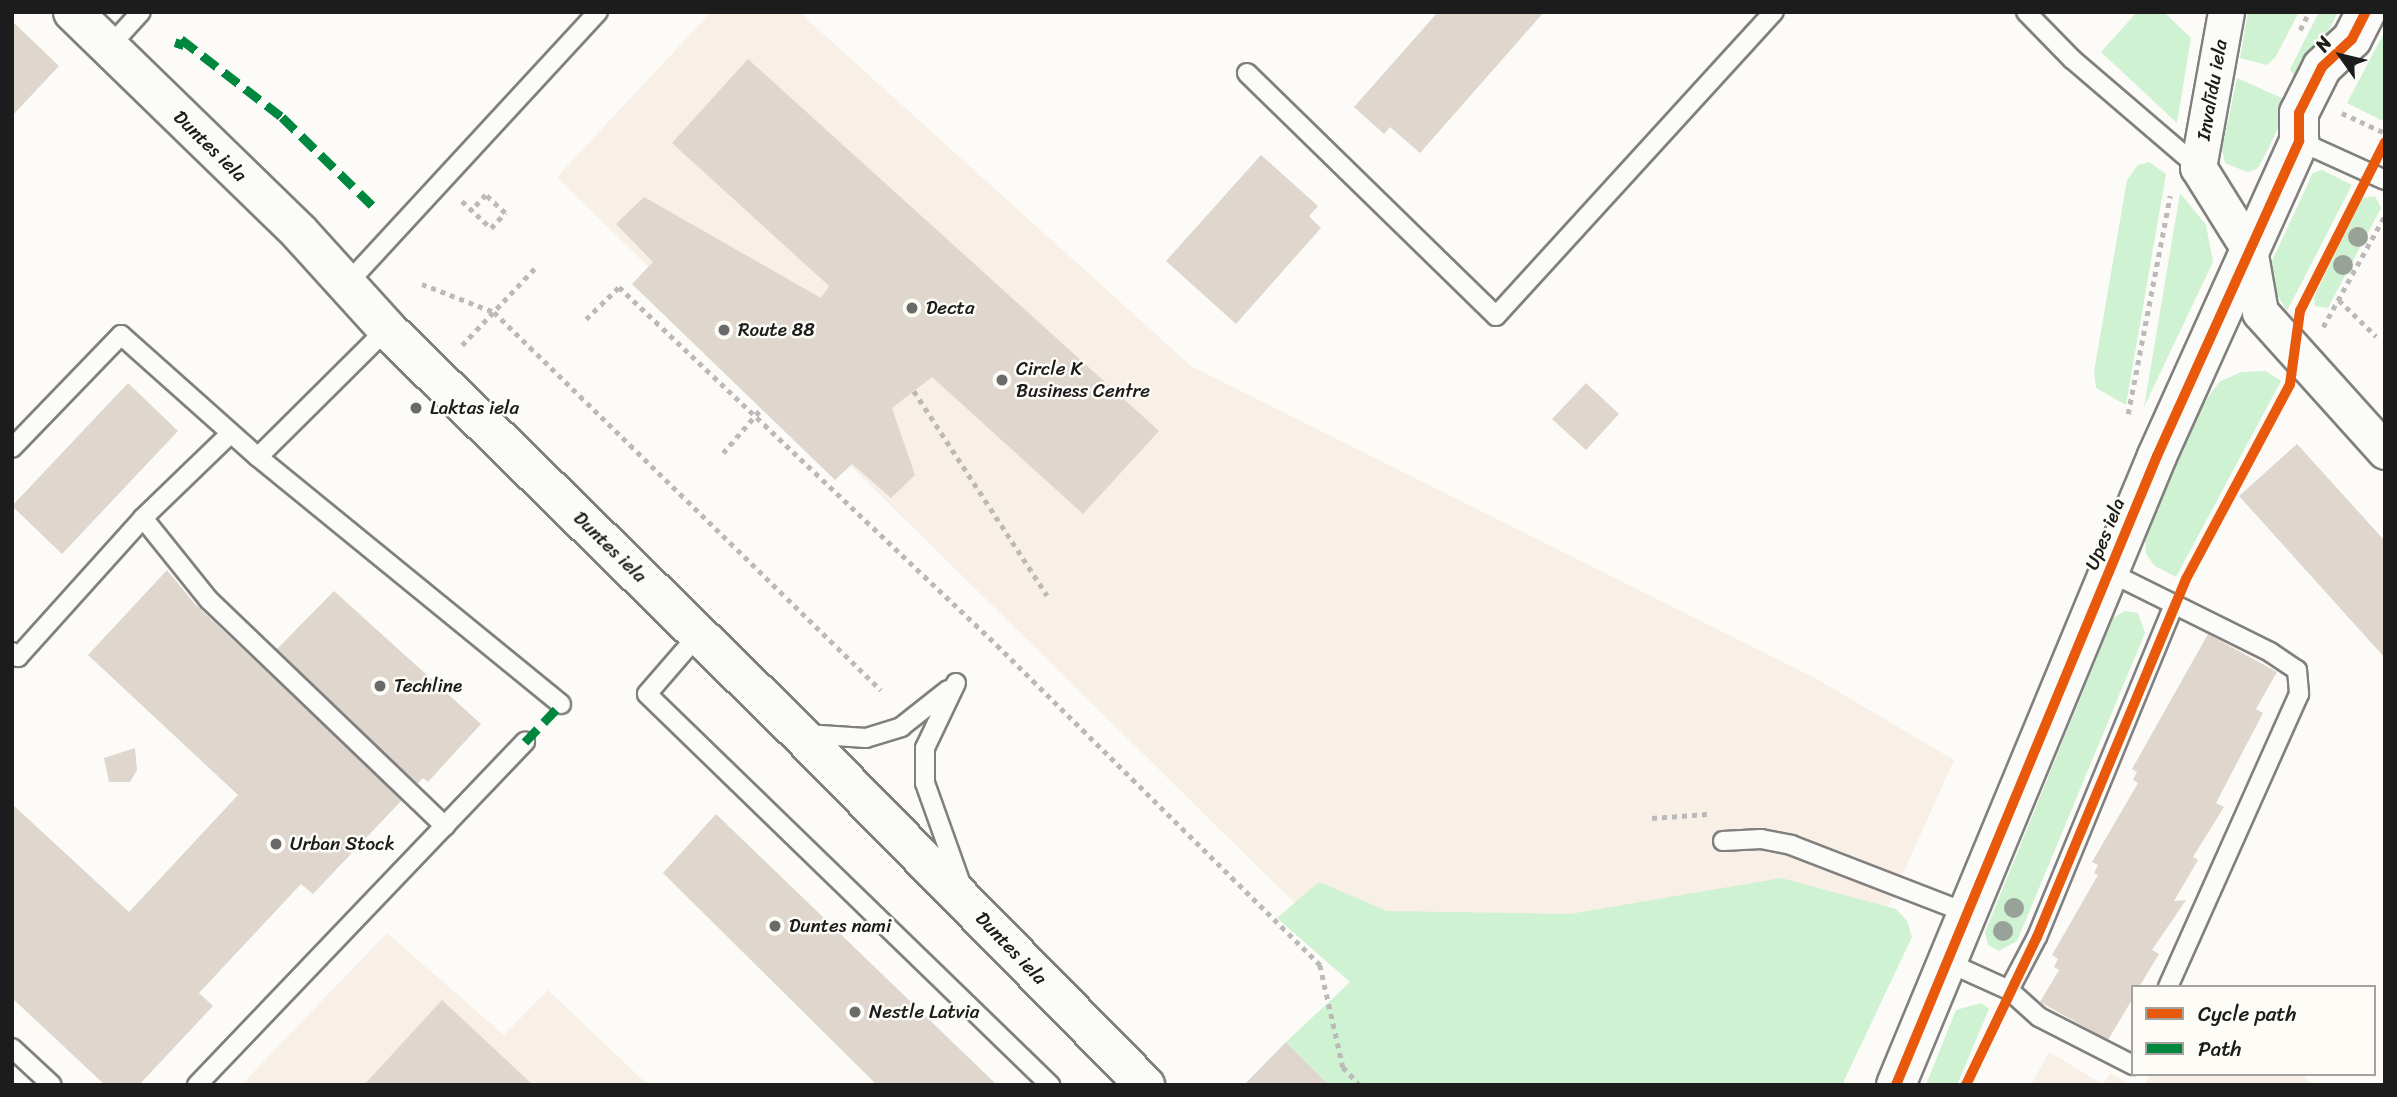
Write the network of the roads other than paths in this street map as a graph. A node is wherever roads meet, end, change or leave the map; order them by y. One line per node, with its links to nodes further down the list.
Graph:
1 (73, 12): 8 (main road, Duntes iela)
2 (141, 12): 8 (lane)
3 (598, 12): 14 (lane)
4 (1774, 12): 9 (lane)
5 (2026, 12): 11 (lane)
6 (2226, 12): 11 (street, Invalīdu iela)
7 (2366, 12): 10 (main road, Upes iela)
8 (109, 47): 14 (main road, Duntes iela)
9 (1247, 73)
10 (2299, 141): 12 (lane); 13 (main road, Upes iela)
11 (2198, 167): 13 (street)
12 (2385, 180)
13 (2249, 248): 18 (street); 21 (main road, Upes iela)
14 (345, 286): 15 (main road, Duntes iela)
15 (387, 329): 19 (lane); 23 (main road, Duntes iela)
16 (231, 433): 17 (lane); 19 (lane); 20 (lane)
17 (12, 448)
18 (2385, 451)
19 (258, 457): 25 (lane)
20 (143, 518): 24 (lane); 28 (lane)
21 (2109, 572): 22 (lane); 31 (main road, Upes iela)
22 (2174, 605): 33 (lane); 34 (lane)
23 (699, 634): 26 (main road, Duntes iela); 39 (lane)
24 (12, 652)
25 (561, 704)
26 (799, 733): 30 (main road, Duntes iela); 30 (lane)
27 (525, 742): 28 (lane)
28 (445, 826): 38 (lane)
29 (1723, 841): 31 (lane)
30 (968, 904): 40 (main road, Duntes iela)
31 (1967, 913): 32 (main road, Upes iela)
32 (1947, 962): 34 (lane); 41 (main road, Upes iela)
33 (2169, 985)
34 (2009, 990): 36 (lane)
35 (12, 1048): 37 (lane)
36 (2131, 1064)
37 (52, 1085)
38 (197, 1085)
39 (1050, 1085)
40 (1145, 1085)
41 (1896, 1085)

